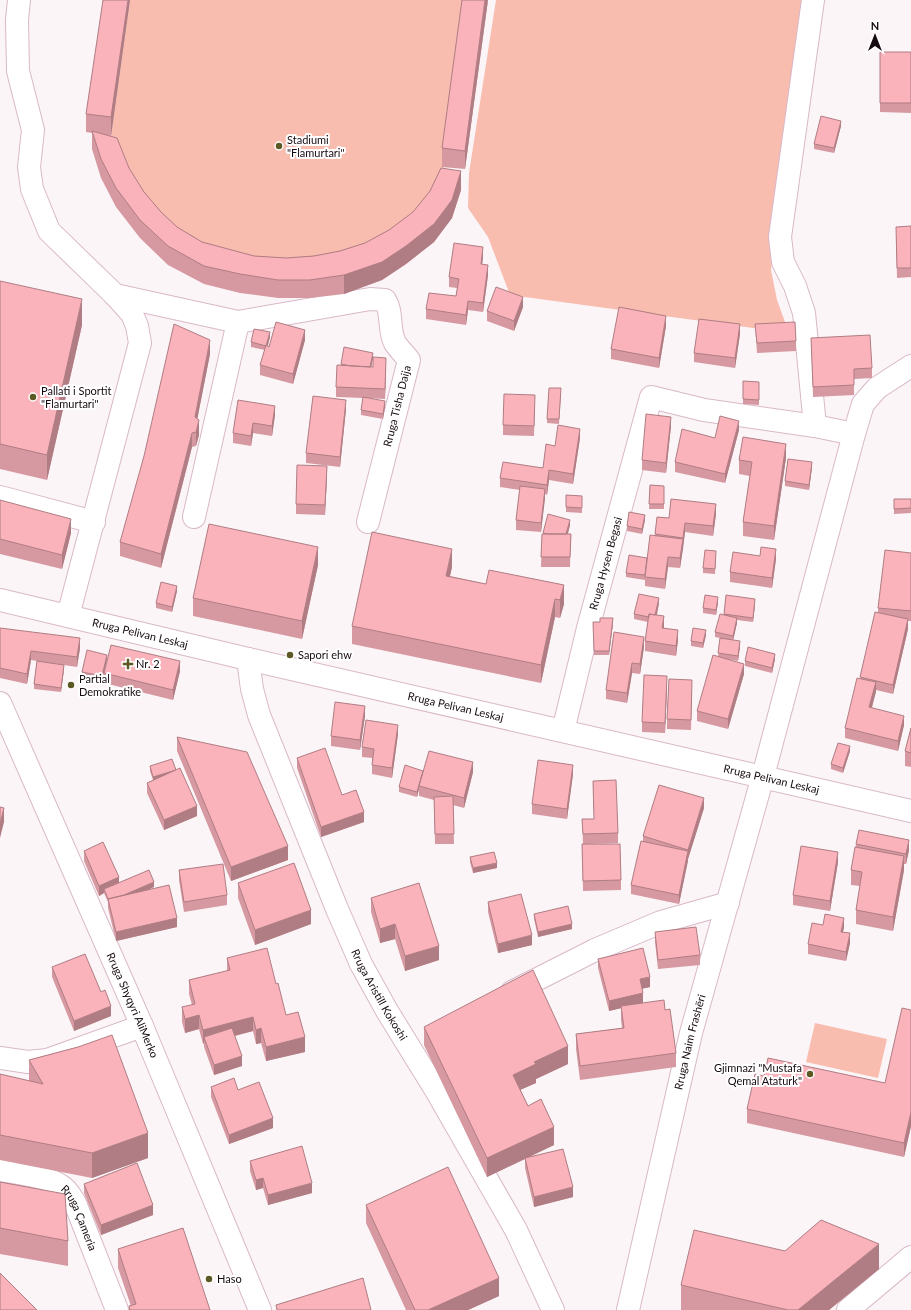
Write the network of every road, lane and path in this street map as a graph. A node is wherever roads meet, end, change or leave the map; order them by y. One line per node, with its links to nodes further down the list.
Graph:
1 (20, 0): 3 (street)
2 (813, 0): 6 (street)
3 (115, 295): 4 (street); 10 (street)
4 (238, 322): 9 (street); 11 (street, Rruga Tisha Daija)
5 (911, 366): 7 (street, Rruga Naim Frashëri)
6 (815, 426): 7 (street); 16 (street, Rruga Hysen Begasi)
7 (854, 434): 17 (street, Rruga Naim Frashëri)
8 (0, 498): 10 (street)
9 (194, 517)
10 (94, 522): 13 (street)
11 (368, 522)
12 (0, 600): 13 (street, Rruga Pelivan Leskaj)
13 (68, 616): 14 (street, Rruga Pelivan Leskaj)
14 (248, 660): 16 (street, Rruga Pelivan Leskaj); 23 (street, Rruga Aristill Kokoshi)
15 (0, 703): 21 (street, Rruga Shyqyri AliMerko)
16 (564, 731): 17 (street, Rruga Pelivan Leskaj)
17 (763, 776): 18 (street, Rruga Pelivan Leskaj); 19 (street, Rruga Naim Frashëri)
18 (911, 811)
19 (728, 903): 20 (street); 30 (street, Rruga Naim Frashëri)
20 (498, 1000)
21 (142, 1026): 24 (street); 28 (street, Rruga Shyqyri AliMerko)
22 (428, 1035): 23 (street)
23 (407, 1046): 29 (street, Rruga Aristill Kokoshi)
24 (0, 1058)
25 (0, 1170): 27 (street, Rruga Çameria)
26 (911, 1257): 31 (street)
27 (118, 1310)
28 (260, 1310)
29 (553, 1310)
30 (628, 1310)
31 (848, 1310)

